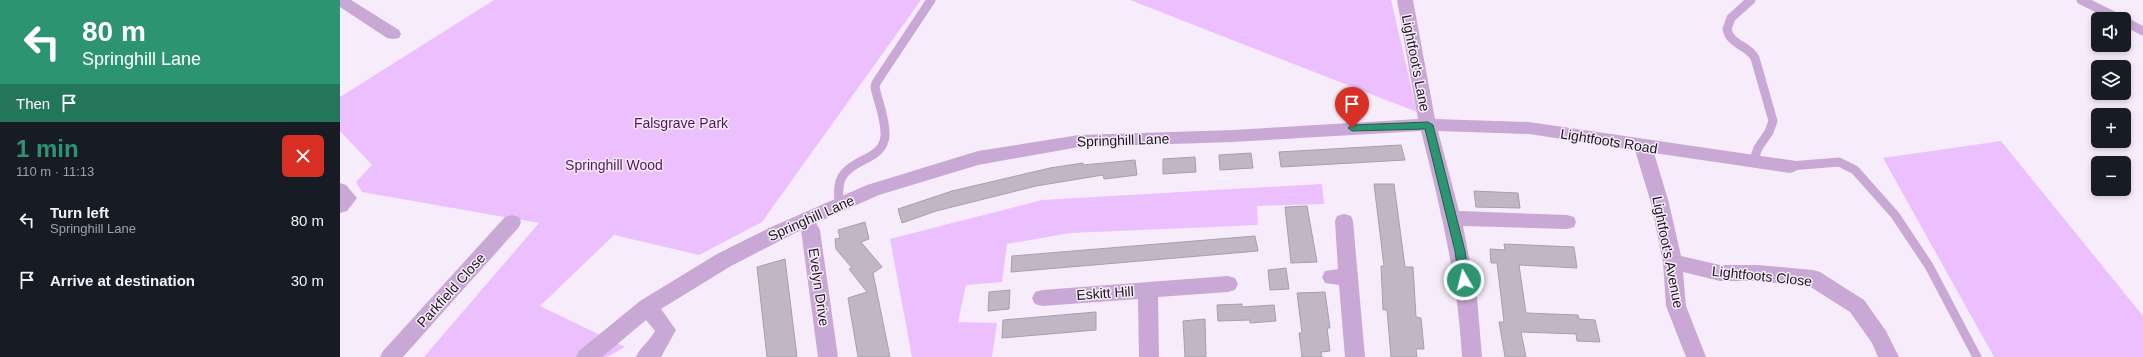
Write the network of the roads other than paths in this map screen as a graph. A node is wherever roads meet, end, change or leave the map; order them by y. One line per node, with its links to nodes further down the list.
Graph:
1 (340, 0): 9 (street)
2 (931, 0): 14 (lane)
3 (1405, 0): 10 (street, Lightfoot's Lane)
4 (1750, 0): 12 (lane)
5 (2081, 0): 6 (lane)
6 (2106, 12)
7 (2131, 25): 8 (lane)
8 (2143, 31)
9 (393, 34)
10 (1428, 125): 11 (street, Lightfoots Road); 14 (street, Springhill Lane); 15 (street)
11 (1643, 146): 12 (street, Lightfoots Road); 20 (street, Lightfoot's Avenue)
12 (1753, 162): 13 (street, Lightfoots Road)
13 (1790, 166): 34 (lane)
14 (839, 204): 16 (street, Springhill Lane)
15 (1452, 218): 19 (street); 31 (street)
16 (805, 219): 24 (street, Springhill Lane); 28 (street, Evelyn Drive)
17 (1344, 221): 30 (street)
18 (512, 222): 25 (street, Parkfield Close)
19 (1567, 222)
20 (1673, 262): 32 (street, Lightfoot's Avenue); 33 (street, Lightfoots Close)
21 (1228, 284): 22 (street)
22 (1148, 290): 23 (street, Eskitt Hill); 29 (street, Eskitt Hill)
23 (1042, 298)
24 (647, 307): 26 (street, Springhill Lane); 27 (street)
25 (390, 357)
26 (586, 357)
27 (646, 357)
28 (828, 357)
29 (1149, 357)
30 (1355, 357)
31 (1472, 357)
32 (1696, 357)
33 (1889, 357)
34 (1977, 357)

